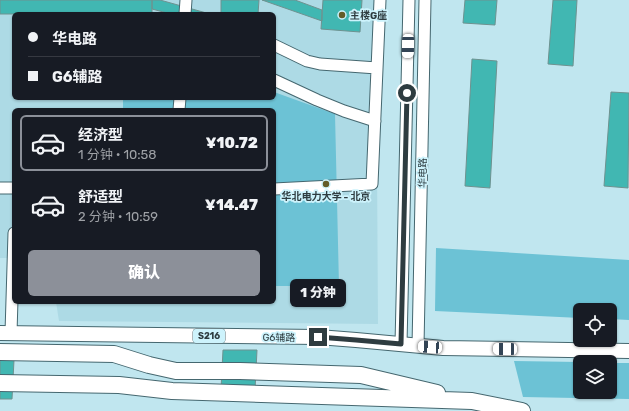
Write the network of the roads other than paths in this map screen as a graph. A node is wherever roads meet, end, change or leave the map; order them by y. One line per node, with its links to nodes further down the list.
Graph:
1 (186, 0): 5 (street)
2 (380, 0): 7 (street)
3 (409, 0): 15 (street, 华电路)
4 (425, 0): 16 (street, 华电路)
5 (185, 12)
6 (276, 47): 7 (street)
7 (377, 68): 9 (street)
8 (276, 81): 9 (street)
9 (375, 121): 12 (street)
10 (0, 188): 11 (street)
11 (12, 188)
12 (276, 189)
13 (12, 257): 14 (street)
14 (6, 333): 15 (main road, G6辅路 / S216)
15 (401, 344): 16 (main road, G6辅路 / S216)
16 (418, 346): 17 (main road, G6辅路 / S216)
17 (629, 351)
18 (0, 352): 20 (highway)
19 (0, 383): 20 (highway)
20 (472, 401): 21 (highway)
21 (522, 411)

